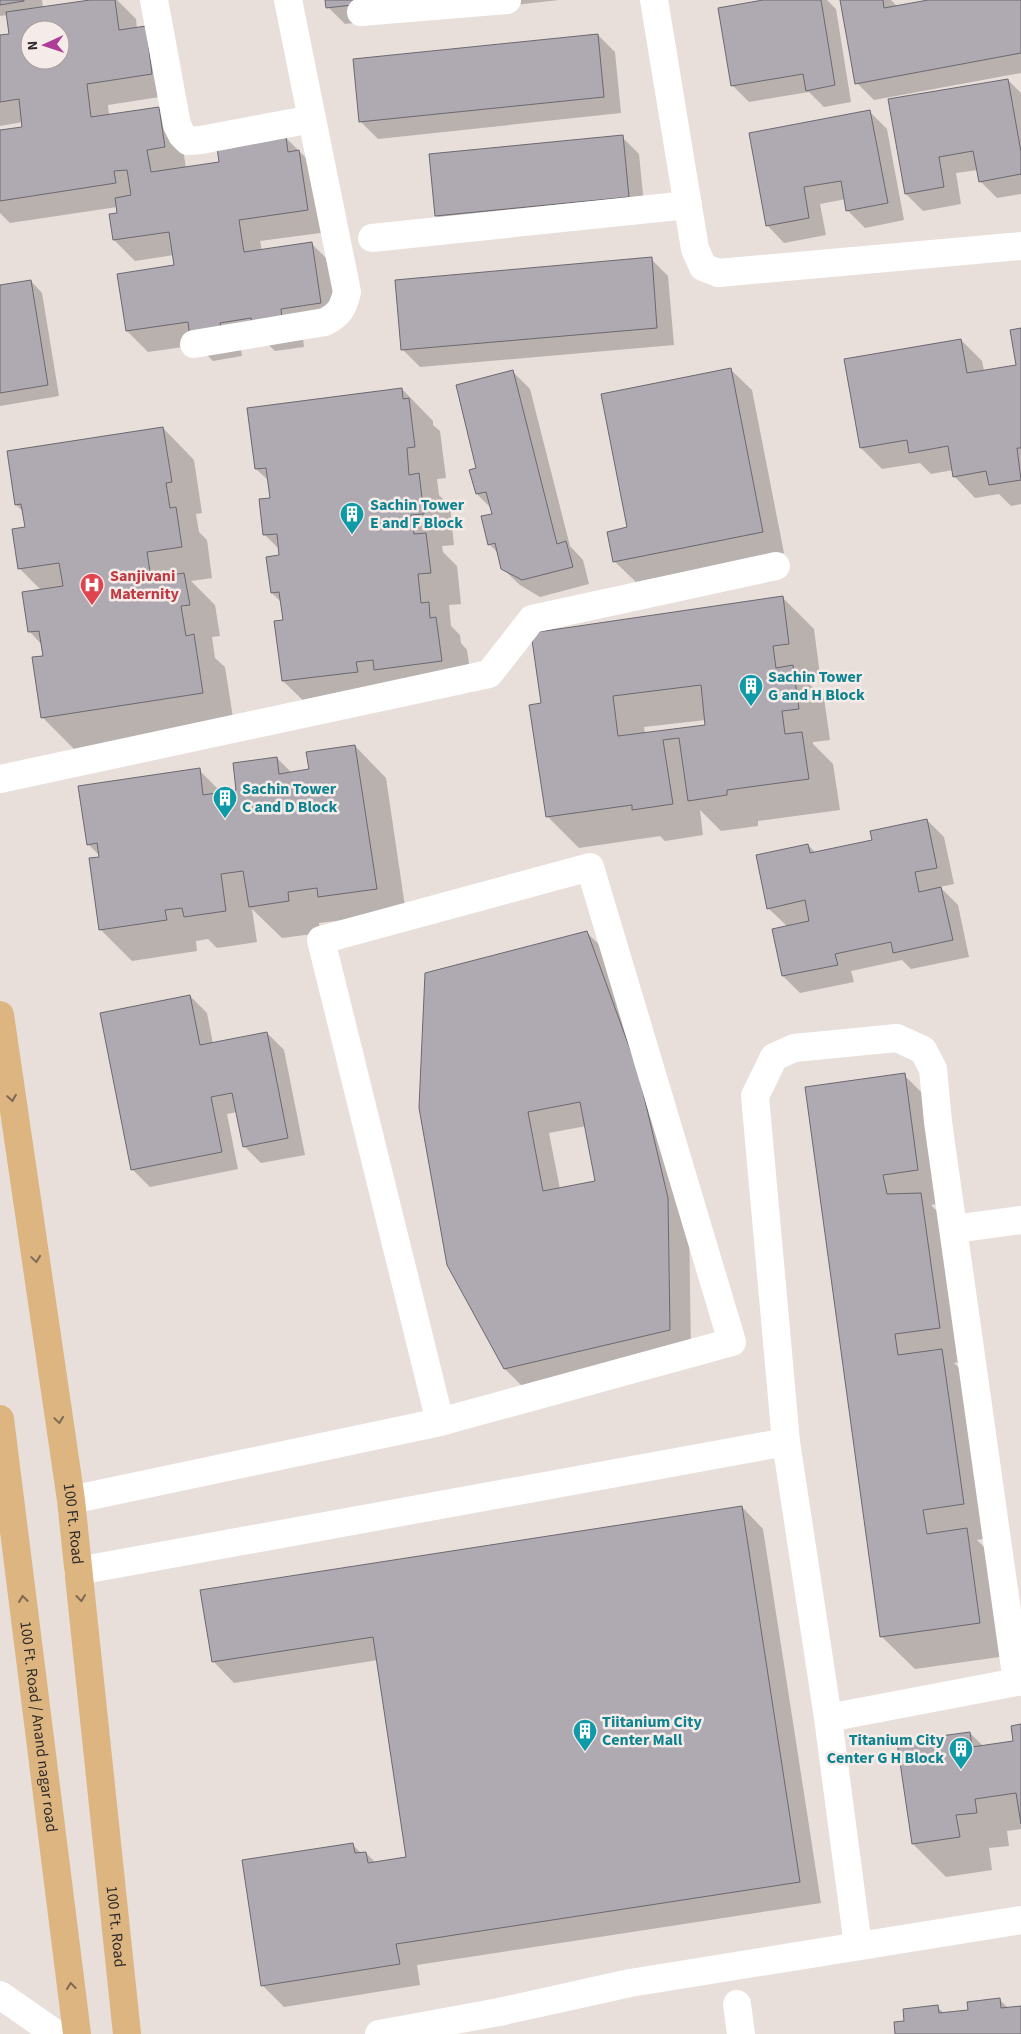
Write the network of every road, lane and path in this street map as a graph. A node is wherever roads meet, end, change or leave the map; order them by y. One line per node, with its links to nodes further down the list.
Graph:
1 (154, 0): 6 (street)
2 (288, 0): 6 (street)
3 (507, 0): 5 (street)
4 (654, 0): 7 (street)
5 (360, 12)
6 (312, 119): 10 (street)
7 (688, 205): 8 (street); 9 (street)
8 (372, 238)
9 (1021, 246)
10 (194, 344)
11 (776, 566): 12 (street)
12 (0, 779)
13 (0, 1015): 19 (main road, 100 Ft. Road, one-way to 19)
14 (1021, 1220): 15 (street)
15 (954, 1229): 18 (street); 21 (street)
16 (0, 1419): 29 (main road, 100 Ft. Road / Anand nagar road, one-way to 16)
17 (440, 1422): 17 (street); 19 (street)
18 (786, 1442): 20 (street); 22 (street)
19 (70, 1500): 20 (main road, 100 Ft. Road)
20 (78, 1570): 30 (main road, 100 Ft. Road, one-way to 30)
21 (1019, 1682): 22 (street)
22 (828, 1718): 24 (street)
23 (1021, 1920): 24 (street)
24 (858, 1946): 27 (street)
25 (0, 1995): 28 (street)
26 (737, 2004): 32 (street)
27 (500, 2023): 31 (street)
28 (56, 2034)
29 (77, 2034)
30 (127, 2034)
31 (379, 2034)
32 (741, 2034)

